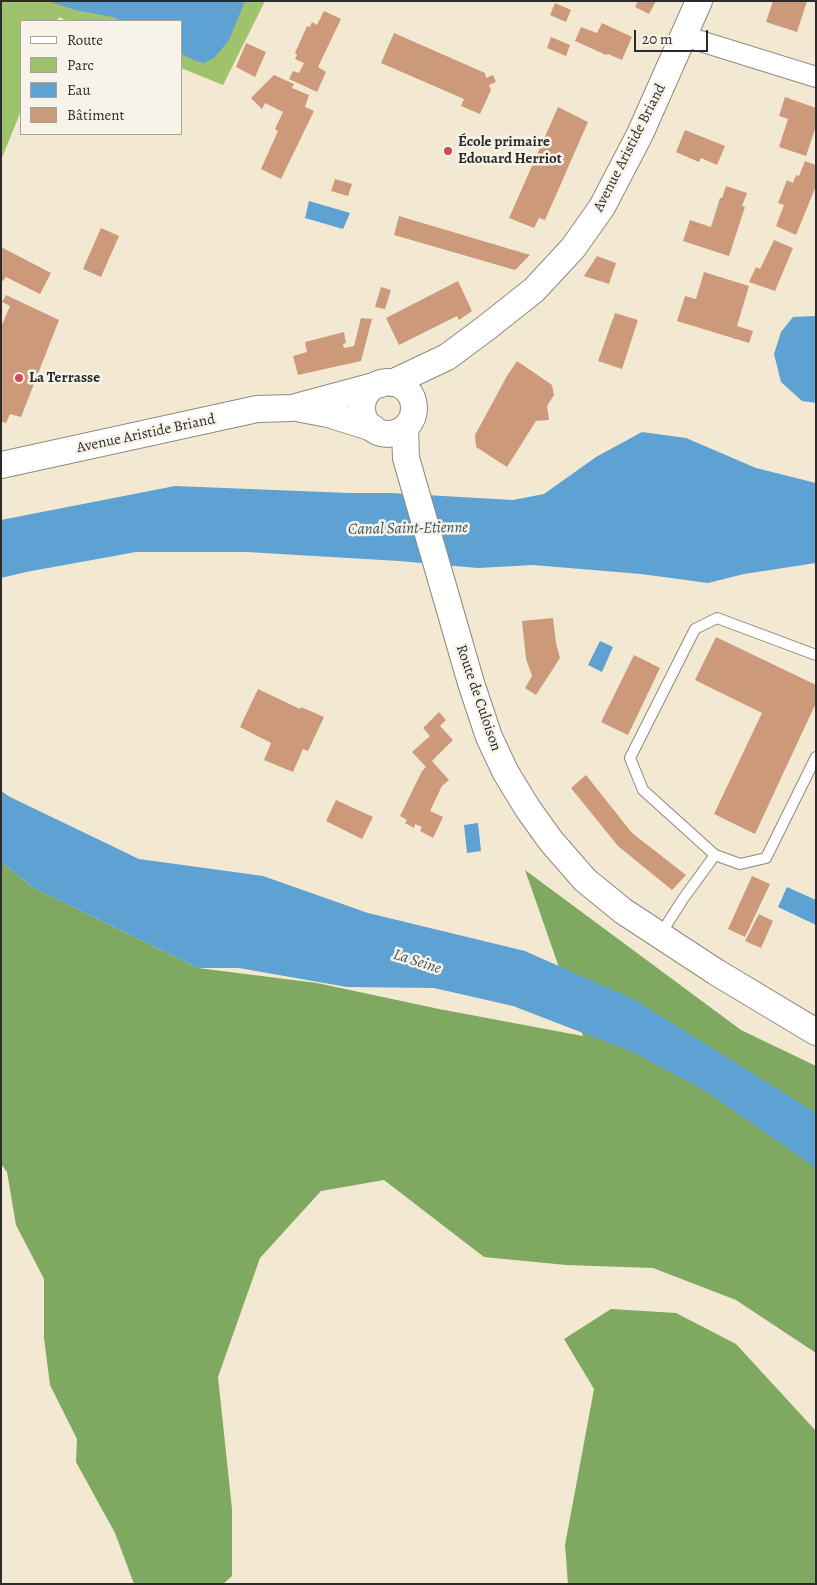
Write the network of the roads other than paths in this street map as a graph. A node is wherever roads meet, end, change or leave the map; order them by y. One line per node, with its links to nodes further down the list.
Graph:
1 (699, 1): 2 (street, Avenue Aristide Briand)
2 (684, 36): 3 (street); 4 (street, Avenue Aristide Briand)
3 (816, 77)
4 (447, 356): 5 (street, Avenue Aristide Briand); 6 (street, Avenue Aristide Briand)
5 (386, 383): 6 (street); 7 (street, Avenue Aristide Briand); 8 (street, Avenue Aristide Briand)
6 (413, 401): 8 (street, Avenue Aristide Briand)
7 (292, 408): 8 (street, Avenue Aristide Briand); 9 (street, Avenue Aristide Briand)
8 (386, 430): 13 (street, Route de Culoison)
9 (1, 465)
10 (816, 655): 12 (lane)
11 (816, 757): 12 (lane)
12 (715, 855): 13 (lane)
13 (660, 936): 14 (street, Route de Culoison)
14 (816, 1032)

